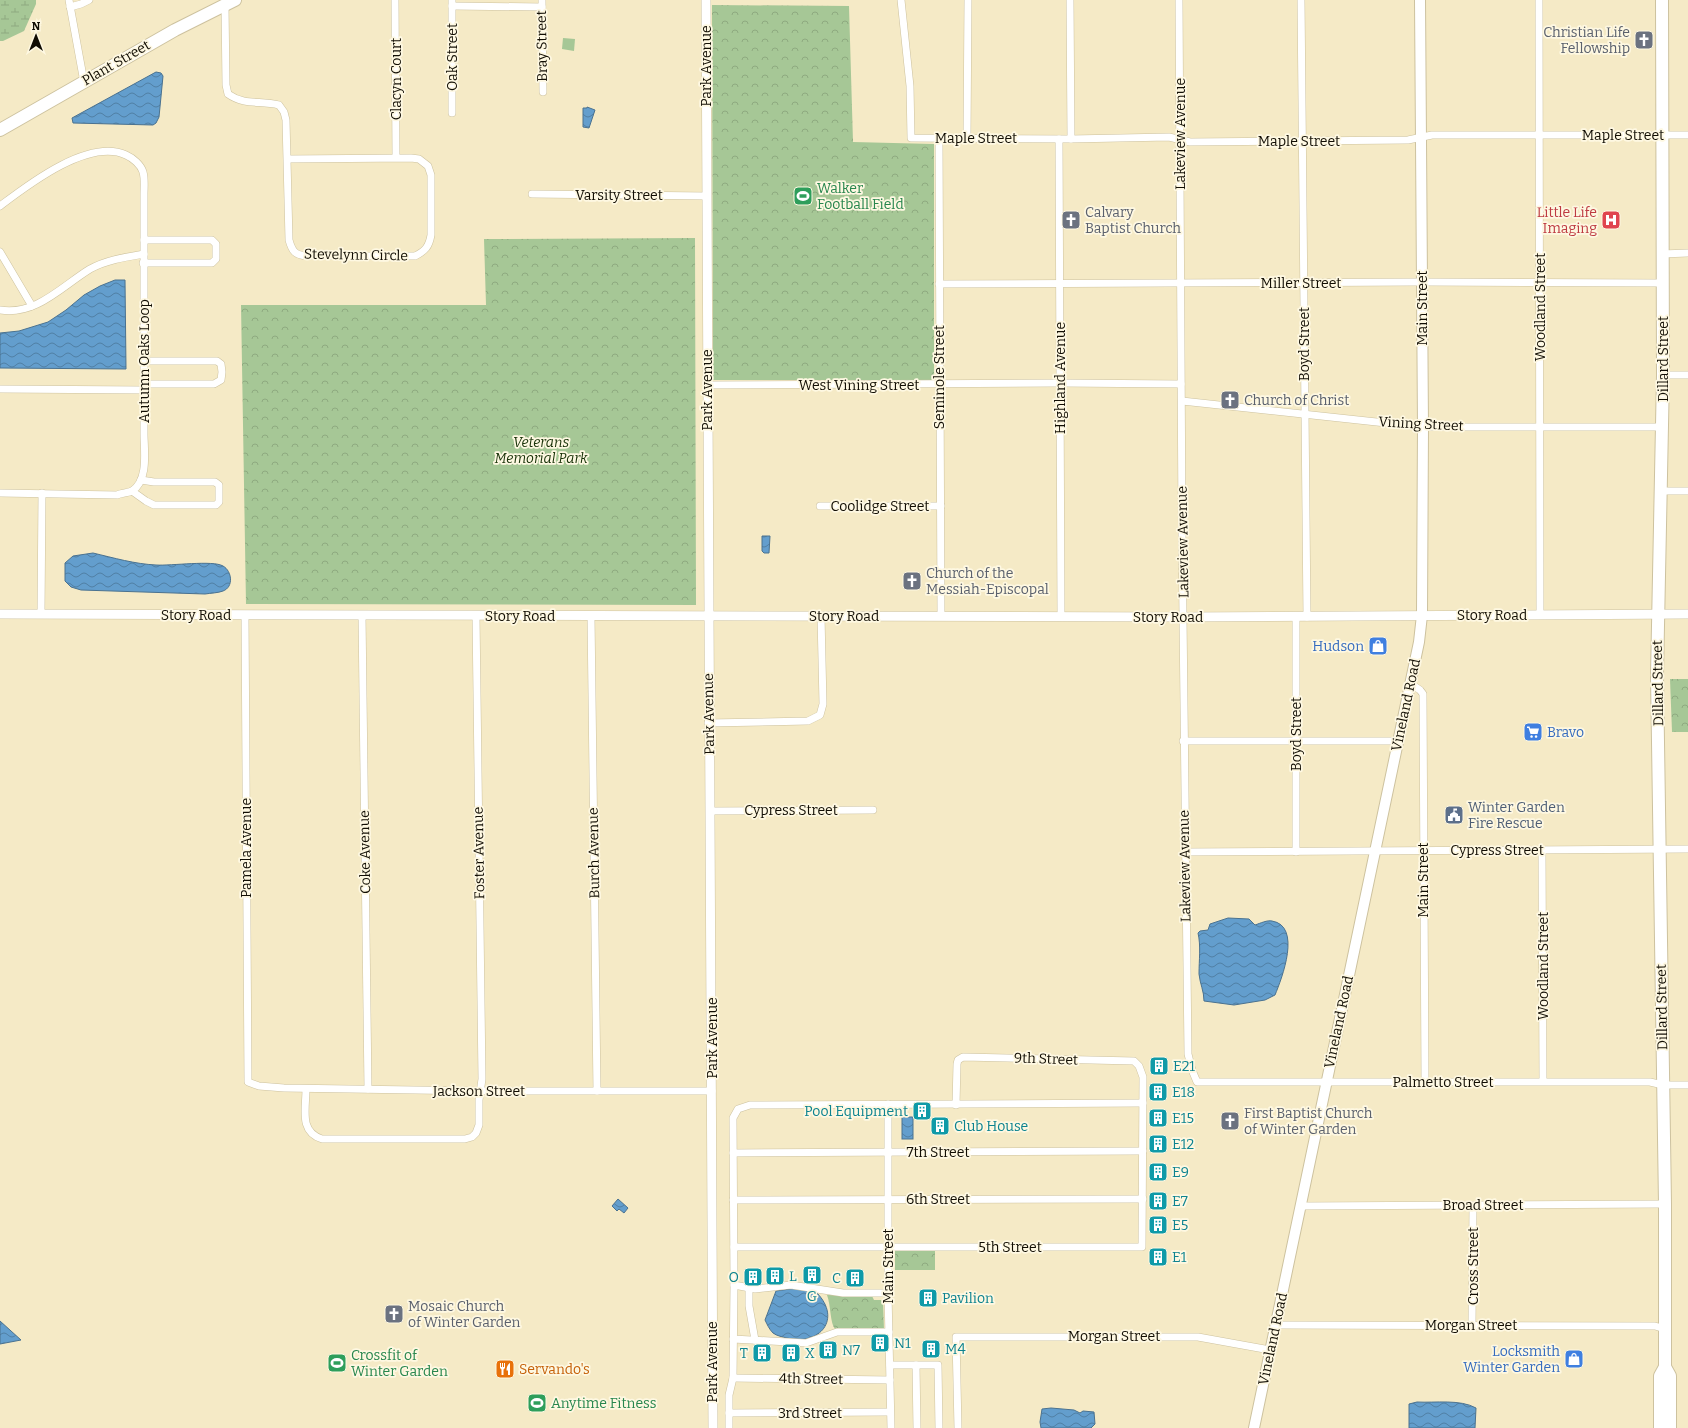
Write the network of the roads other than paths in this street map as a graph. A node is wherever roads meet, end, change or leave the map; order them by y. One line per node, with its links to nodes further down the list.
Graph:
1 (89, 0): 15 (street)
2 (395, 0): 30 (street, Clacyn Court)
3 (706, 0): 33 (street, Park Avenue)
4 (901, 0): 24 (street, Maple Street)
5 (968, 0): 25 (street)
6 (1070, 0): 27 (street)
7 (1179, 0): 28 (street, Lakeview Avenue)
8 (1301, 0): 29 (street, Boyd Street)
9 (1420, 0): 23 (main road, Main Street)
10 (1538, 0): 22 (street, Woodland Street)
11 (1662, 0): 20 (main road, Dillard Street)
12 (230, 2): 16 (main road, Plant Street); 31 (street)
13 (452, 3): 14 (street); 18 (street, Oak Street)
14 (542, 3): 17 (street, Bray Street)
15 (69, 4): 16 (street)
16 (84, 82): 19 (main road, Plant Street)
17 (543, 92)
18 (452, 113)
19 (0, 130)
20 (1662, 135): 21 (street, Maple Street); 22 (street, Maple Street); 39 (main road, Dillard Street)
21 (1688, 135)
22 (1539, 136): 23 (street, Maple Street); 44 (street, Woodland Street)
23 (1421, 137): 29 (street, Maple Street); 42 (main road, Main Street)
24 (939, 138): 25 (street, Maple Street); 46 (street, Seminole Street)
25 (967, 138): 26 (street, Maple Street)
26 (1059, 139): 27 (street, Maple Street); 47 (street, Highland Avenue)
27 (1071, 139): 28 (street, Maple Street)
28 (1180, 139): 29 (street, Maple Street); 43 (street, Lakeview Avenue)
29 (1302, 140): 41 (street, Boyd Street)
30 (396, 157): 31 (street, Stevelynn Circle); 31 (street, Stevelynn Circle)
31 (287, 159)
32 (532, 194): 33 (street, Varsity Street)
33 (707, 196): 56 (street, Park Avenue)
34 (0, 206): 35 (street, Autumn Oaks Loop)
35 (144, 240): 38 (street, Autumn Oaks Loop); 40 (street)
36 (0, 252): 48 (street)
37 (1688, 253): 39 (street)
38 (144, 254): 40 (street, Autumn Oaks Loop); 48 (street)
39 (1662, 254): 45 (main road, Dillard Street)
40 (143, 263): 50 (street, Autumn Oaks Loop)
41 (1305, 282): 42 (street, Miller Street); 43 (street, Miller Street); 60 (street, Boyd Street)
42 (1421, 282): 44 (street, Miller Street); 62 (main road, Main Street)
43 (1181, 283): 47 (street, Miller Street); 55 (street, Lakeview Avenue)
44 (1540, 283): 45 (street, Miller Street); 61 (street, Woodland Street)
45 (1662, 283): 52 (main road, Dillard Street)
46 (939, 284): 47 (street, Miller Street); 54 (street, Seminole Street)
47 (1060, 284): 53 (street, Highland Avenue)
48 (32, 306): 49 (street)
49 (0, 310)
50 (144, 361): 57 (street, Autumn Oaks Loop); 57 (street)
51 (1688, 374): 52 (street)
52 (1663, 375): 63 (main road, Dillard Street)
53 (1060, 383): 54 (street, West Vining Street); 55 (street); 85 (street, Highland Avenue)
54 (939, 384): 56 (street, West Vining Street); 71 (street, Seminole Street)
55 (1181, 384): 59 (street, Lakeview Avenue)
56 (707, 385): 82 (street, Park Avenue)
57 (144, 387): 58 (street); 64 (street, Autumn Oaks Loop)
58 (0, 389)
59 (1182, 401): 60 (street, Vining Street); 86 (street, Lakeview Avenue)
60 (1304, 415): 62 (street, Vining Street); 88 (street, Boyd Street)
61 (1541, 426): 62 (street, Vining Street); 63 (street, Vining Street); 79 (street, Woodland Street)
62 (1423, 427): 78 (main road, Main Street)
63 (1662, 427): 66 (main road, Dillard Street)
64 (141, 480): 65 (street); 65 (street)
65 (132, 491): 69 (street)
66 (1661, 491): 67 (street); 74 (main road, Dillard Street)
67 (1688, 491)
68 (0, 493): 69 (street)
69 (42, 493): 73 (street)
70 (820, 506): 71 (street, Coolidge Street)
71 (941, 506): 84 (street, Seminole Street)
72 (0, 614): 73 (street, Story Road)
73 (41, 614): 76 (street, Story Road)
74 (1657, 614): 75 (street, Story Road); 79 (street, Story Road); 100 (main road, Dillard Street)
75 (1688, 614)
76 (245, 615): 77 (street, Story Road); 104 (street, Pamela Avenue)
77 (362, 615): 80 (street, Story Road); 111 (street, Coke Avenue)
78 (1422, 615): 79 (street, Story Road); 88 (street, Story Road); 89 (main road, Vineland Road)
79 (1540, 615)
80 (476, 616): 81 (street, Story Road); 112 (street, Foster Avenue)
81 (591, 616): 82 (street, Story Road); 113 (street, Burch Avenue)
82 (708, 616): 83 (street, Story Road); 90 (street, Park Avenue)
83 (821, 616): 84 (street, Story Road); 90 (street)
84 (942, 616): 85 (street, Story Road)
85 (1061, 616): 86 (street, Story Road)
86 (1184, 617): 87 (street, Story Road); 91 (street, Lakeview Avenue)
87 (1296, 617): 88 (street, Story Road); 92 (street, Boyd Street)
88 (1307, 617)
89 (1411, 684): 93 (main road, Vineland Road); 98 (street, Main Street)
90 (708, 723): 95 (street, Park Avenue)
91 (1183, 741): 92 (street); 101 (street, Lakeview Avenue)
92 (1297, 741): 93 (street); 102 (street, Boyd Street)
93 (1399, 741): 97 (main road, Vineland Road)
94 (873, 810): 95 (street, Cypress Street)
95 (710, 811): 114 (street, Park Avenue)
96 (1688, 849): 100 (street, Cypress Street)
97 (1374, 850): 98 (street, Cypress Street); 102 (street, Cypress Street); 107 (main road, Vineland Road)
98 (1423, 850): 99 (street, Cypress Street); 106 (street, Main Street)
99 (1542, 850): 100 (street, Cypress Street); 103 (street, Woodland Street)
100 (1660, 850): 108 (main road, Dillard Street)
101 (1186, 852): 102 (street, Cypress Street); 105 (street, Lakeview Avenue)
102 (1296, 852)
103 (1543, 1081): 106 (street, Palmetto Street); 108 (street, Palmetto Street)
104 (248, 1082): 110 (street, Jackson Street)
105 (1197, 1082): 107 (street, Palmetto Street)
106 (1425, 1082): 107 (street, Palmetto Street)
107 (1326, 1083): 125 (main road, Vineland Road)
108 (1663, 1085): 109 (street, Palmetto Street); 124 (main road, Dillard Street)
109 (1688, 1085)
110 (306, 1089): 111 (street, Jackson Street); 112 (street, Foster Avenue)
111 (368, 1089): 112 (street, Jackson Street)
112 (480, 1091): 113 (street, Jackson Street)
113 (597, 1091): 114 (street, Jackson Street)
114 (712, 1091): 146 (street, Park Avenue)
115 (1143, 1103): 117 (street); 117 (street, 9th Street); 119 (street, 5th Street)
116 (888, 1104): 117 (street); 118 (street, Main Street); 120 (street)
117 (956, 1105)
118 (888, 1152): 119 (street, 7th Street); 120 (street, 7th Street); 121 (street, Main Street)
119 (1143, 1152): 122 (street, 5th Street)
120 (733, 1153): 123 (street)
121 (888, 1199): 122 (street, 6th Street); 123 (street, 6th Street); 128 (street, Main Street)
122 (1143, 1199): 128 (street, 5th Street)
123 (733, 1200): 127 (street)
124 (1665, 1204): 126 (street, Broad Street); 134 (main road, Dillard Street)
125 (1302, 1206): 126 (street, Broad Street); 132 (main road, Vineland Road)
126 (1473, 1206): 133 (street, Cross Street)
127 (734, 1247): 128 (street, 5th Street); 129 (street)
128 (888, 1248): 131 (street, Main Street)
129 (734, 1285): 130 (street); 136 (street)
130 (749, 1289): 131 (street); 137 (street)
131 (888, 1293): 135 (street, Main Street)
132 (1276, 1325): 133 (street, Morgan Street); 138 (main road, Vineland Road)
133 (1472, 1326): 134 (street, Morgan Street)
134 (1665, 1329): 141 (main road, Dillard Street)
135 (889, 1332): 137 (street); 139 (street, Main Street)
136 (733, 1339): 137 (street); 142 (street)
137 (755, 1340)
138 (1270, 1350): 151 (street, Morgan Street); 152 (main road, Vineland Road)
139 (890, 1365): 140 (street); 143 (street, Main Street)
140 (916, 1365): 149 (street); 150 (street)
141 (1665, 1366): 153 (main road, Dillard Street); 154 (main road, Dillard Street)
142 (733, 1378): 143 (street, 4th Street); 145 (street)
143 (890, 1380): 144 (street, Main Street)
144 (890, 1412): 145 (street, 3rd Street); 148 (street, Main Street)
145 (729, 1413): 147 (street)
146 (713, 1428)
147 (729, 1428)
148 (891, 1428)
149 (917, 1428)
150 (939, 1428)
151 (958, 1428)
152 (1254, 1428)
153 (1660, 1428)
154 (1670, 1428)

